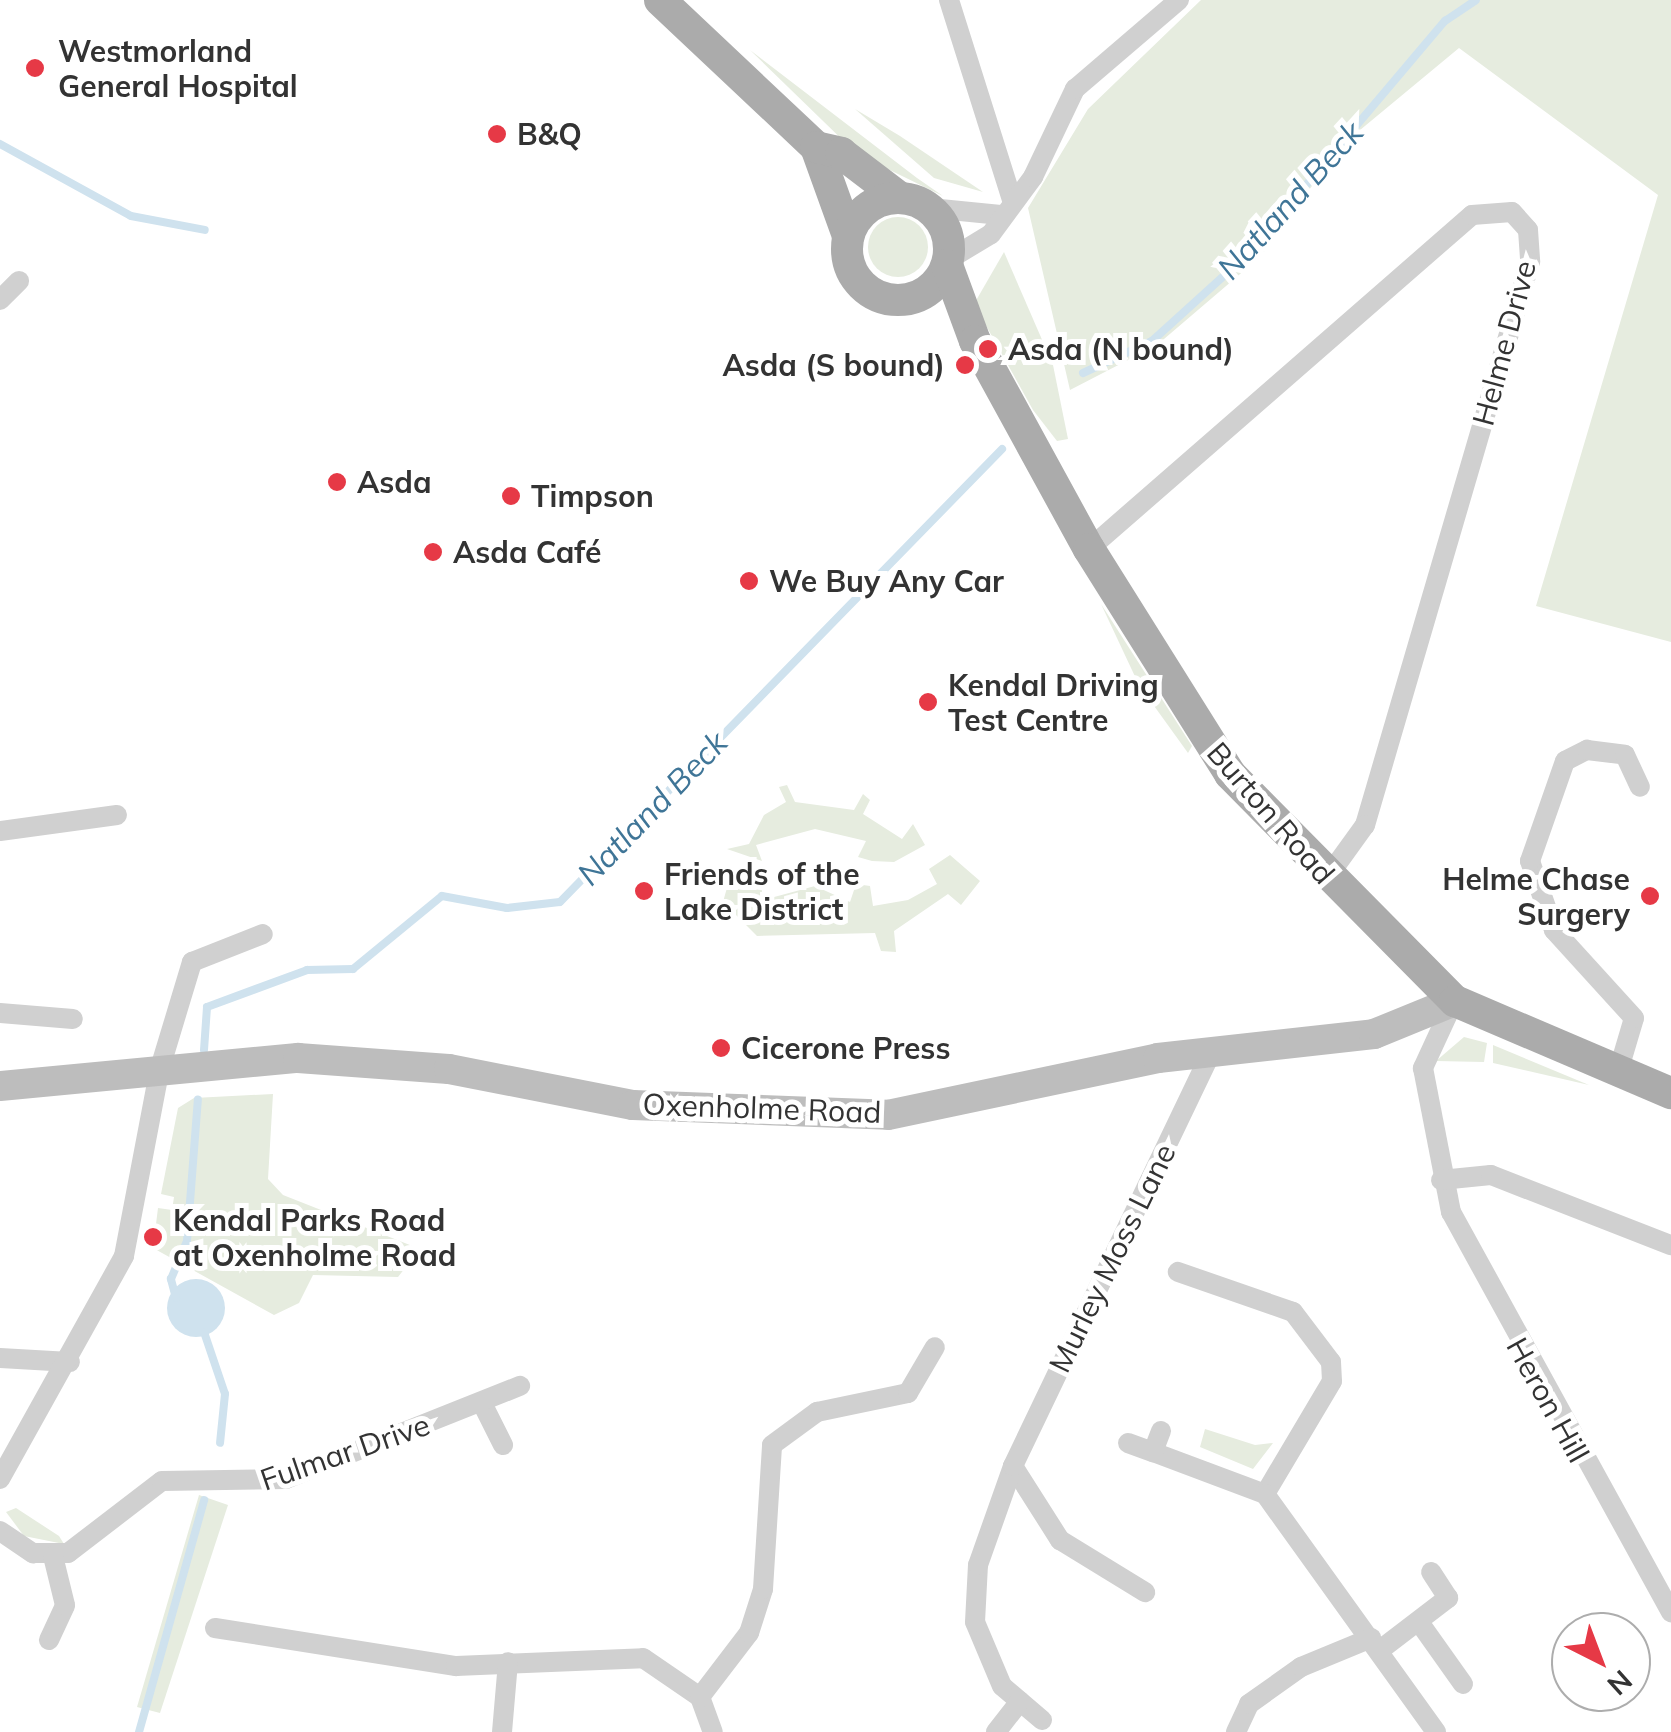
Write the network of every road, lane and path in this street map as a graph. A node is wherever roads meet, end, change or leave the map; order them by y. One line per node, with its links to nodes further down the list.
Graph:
1 (660, 0): 4 (main road)
2 (948, 0): 6 (street)
3 (1179, 0): 6 (street)
4 (816, 147): 5 (main road); 7 (main road)
5 (914, 203): 6 (street); 7 (main road); 8 (main road)
6 (1007, 209): 8 (street)
7 (848, 236): 11 (main road)
8 (948, 263): 11 (main road); 12 (main road, Burton Road)
9 (18, 281): 10 (street)
10 (0, 300)
11 (908, 300): 12 (main road, Burton Road)
12 (975, 342): 13 (main road, Burton Road)
13 (1090, 548): 17 (main road, Burton Road); 17 (street, Helme Drive)
14 (1640, 788): 24 (street)
15 (118, 815): 16 (street)
16 (0, 831)
17 (1326, 879): 19 (main road, Burton Road)
18 (263, 934): 23 (street)
19 (1455, 1001): 22 (main road, Oxenholme Road); 24 (main road, Burton Road); 27 (street, Heron Hill)
20 (0, 1013): 21 (street)
21 (73, 1019)
22 (1212, 1051): 23 (main road, Oxenholme Road); 39 (street, Murley Moss Lane)
23 (160, 1068): 25 (main road, Oxenholme Road); 32 (street)
24 (1618, 1072): 26 (main road, Burton Road)
25 (0, 1086)
26 (1671, 1093)
27 (1441, 1180): 28 (street); 46 (street, Heron Hill)
28 (1671, 1245)
29 (1178, 1272): 41 (street)
30 (935, 1347): 53 (street)
31 (0, 1358): 32 (street)
32 (70, 1362): 40 (street)
33 (520, 1386): 34 (street, Fulmar Drive)
34 (482, 1403): 37 (street); 43 (street, Fulmar Drive)
35 (1161, 1431): 38 (street)
36 (1128, 1442): 38 (street)
37 (503, 1444)
38 (1153, 1452): 41 (street)
39 (1013, 1466): 45 (street); 54 (street, Murley Moss Lane)
40 (0, 1479)
41 (1266, 1494): 50 (street)
42 (0, 1532): 43 (street)
43 (53, 1556): 49 (street)
44 (1431, 1572): 47 (street)
45 (1145, 1592)
46 (1671, 1613)
47 (1419, 1622): 50 (street); 52 (street)
48 (215, 1628): 51 (street)
49 (49, 1640)
50 (1376, 1644): 59 (street); 60 (street)
51 (508, 1662): 53 (street); 56 (street)
52 (1463, 1684)
53 (700, 1697): 57 (street)
54 (1020, 1701): 55 (street, Murley Moss Lane); 58 (street)
55 (1042, 1720)
56 (502, 1732)
57 (713, 1732)
58 (996, 1732)
59 (1236, 1732)
60 (1436, 1732)

